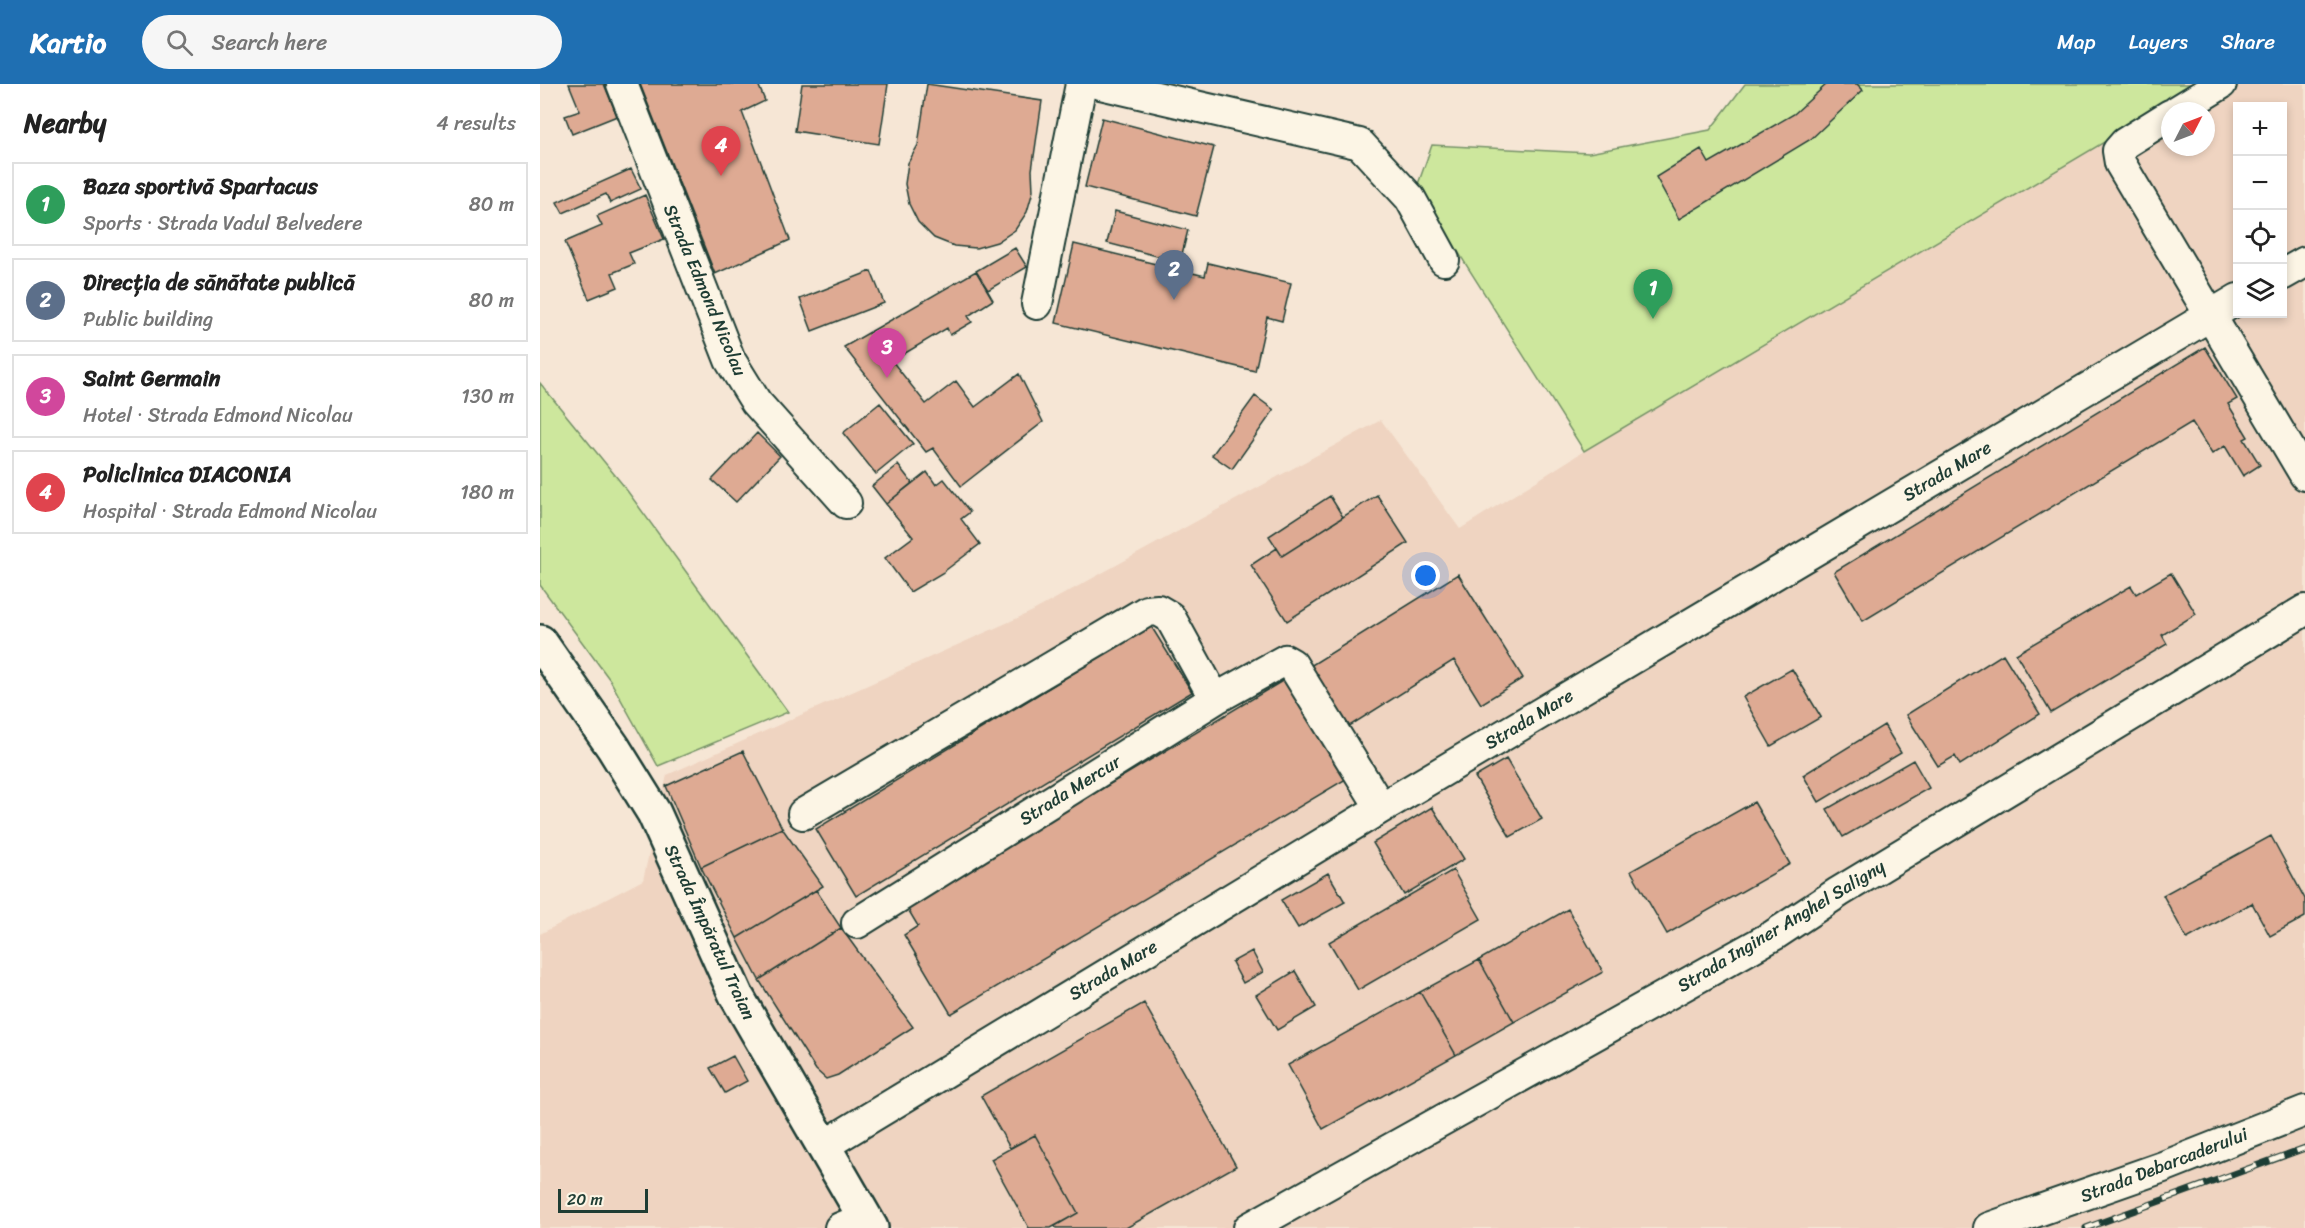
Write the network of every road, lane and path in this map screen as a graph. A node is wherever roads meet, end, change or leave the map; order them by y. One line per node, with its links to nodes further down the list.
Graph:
1 (622, 84): 14 (street, Strada Edmond Nicolau)
2 (1081, 84): 11 (street)
3 (1100, 84): 7 (street)
4 (2221, 84): 5 (street)
5 (2192, 102)
6 (2161, 121): 12 (street)
7 (1444, 260)
8 (2305, 262): 9 (street)
9 (2287, 273)
10 (2233, 303): 12 (street, Strada Mare)
11 (1037, 304)
12 (2209, 315): 13 (street); 18 (street, Strada Mare)
13 (2305, 475)
14 (846, 503)
15 (2305, 610): 24 (street, Strada Inginer Anghel Saligny)
16 (540, 642): 22 (street, Strada Împăratul Traian)
17 (1215, 699): 18 (street, Strada Mercur); 19 (street); 20 (street, Strada Mercur)
18 (1381, 808): 22 (street, Strada Mare)
19 (803, 814)
20 (856, 923)
21 (2305, 1111): 25 (street, Strada Debarcaderului)
22 (825, 1145): 23 (street, Strada Împăratul Traian)
23 (858, 1225)
24 (1249, 1228)
25 (1989, 1228)

